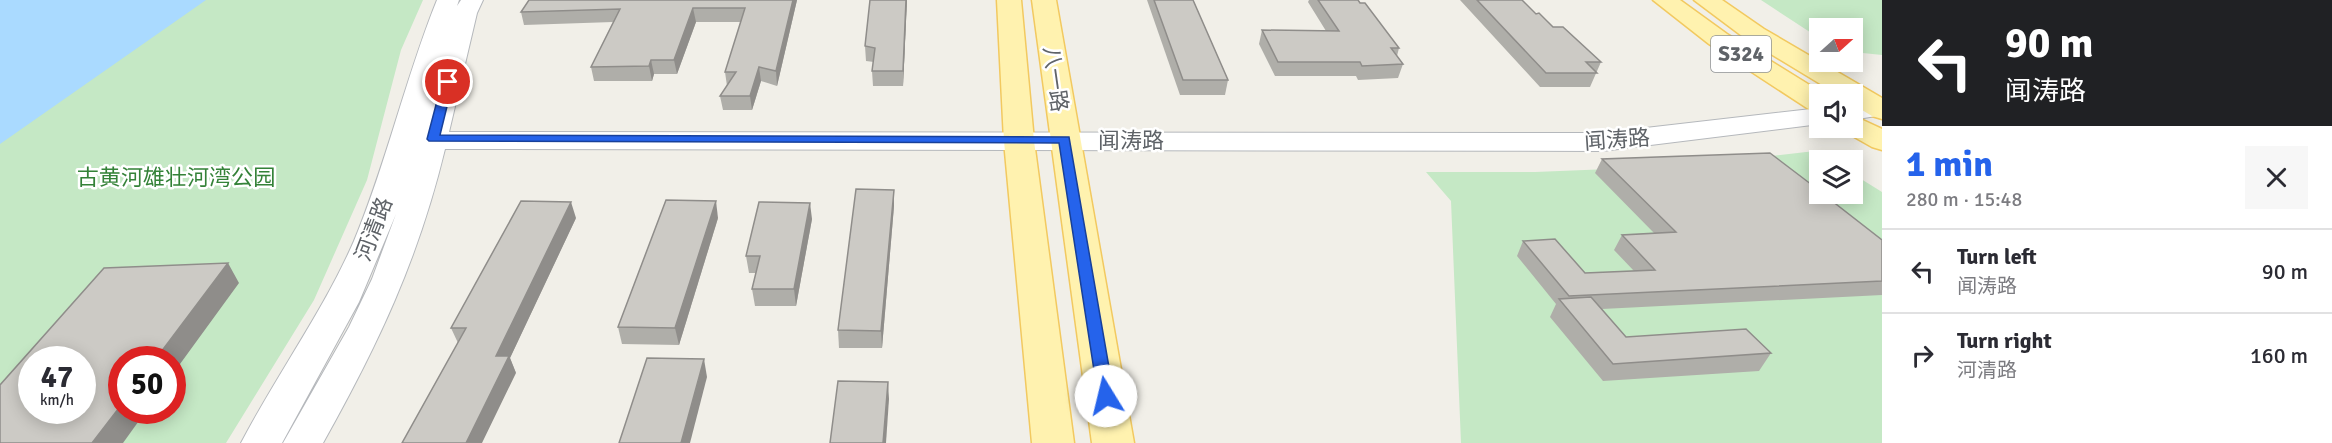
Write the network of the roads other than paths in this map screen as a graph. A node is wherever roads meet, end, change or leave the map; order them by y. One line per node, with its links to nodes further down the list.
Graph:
1 (448, 0): 12 (street, 河清路)
2 (472, 0): 12 (street, 河清路)
3 (1009, 0): 14 (main road, 八一路)
4 (1044, 0): 13 (main road, 八一路)
5 (1665, 0): 7 (main road, S324)
6 (1706, 0): 8 (main road, S324)
7 (1809, 97)
8 (1881, 108): 9 (street)
9 (1863, 110)
10 (1809, 117): 13 (street, 闻涛路)
11 (1863, 130): 15 (main road)
12 (419, 140): 14 (street, 闻涛路); 16 (street, 河清路); 17 (street, 河清路)
13 (1065, 140): 14 (street, 闻涛路); 19 (main road, 八一路)
14 (1020, 141): 18 (main road, 八一路)
15 (1882, 141)
16 (261, 443)
17 (303, 443)
18 (1053, 443)
19 (1113, 443)

